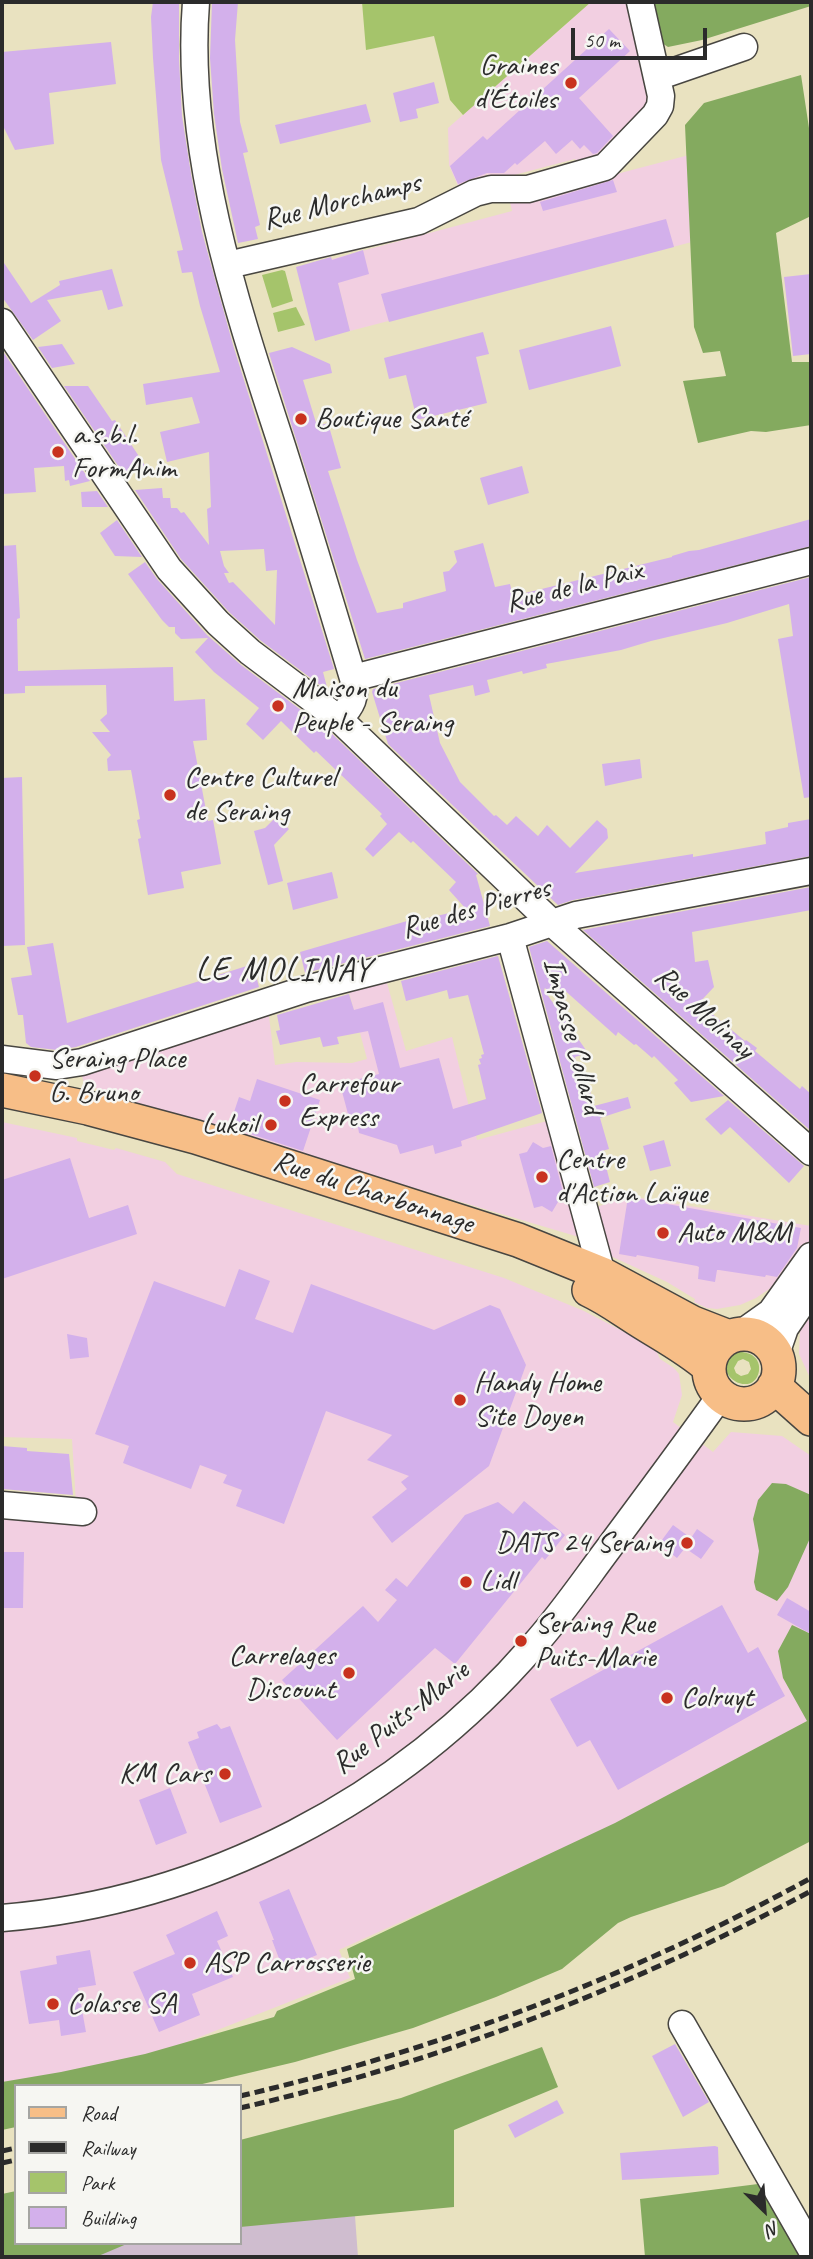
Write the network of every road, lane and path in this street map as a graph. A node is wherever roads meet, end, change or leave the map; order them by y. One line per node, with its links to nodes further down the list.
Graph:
1 (196, 2): 5 (street, Rue Morchamps)
2 (640, 2): 4 (street, Rue Morchamps)
3 (744, 47): 4 (street)
4 (657, 77): 5 (street, Rue Morchamps)
5 (228, 265): 8 (street, Rue Morchamps)
6 (2, 322): 9 (street, Rue Molinay)
7 (811, 561): 8 (street, Rue de la Paix)
8 (353, 678): 9 (street, Rue Morchamps)
9 (339, 719): 11 (street, Rue Molinay)
10 (811, 872): 11 (street, Rue des Pierres)
11 (552, 923): 12 (street, Rue des Pierres); 16 (street, Rue Molinay)
12 (510, 937): 13 (street, Rue des Pierres); 18 (street, Impasse Collard)
13 (2, 1059)
14 (2, 1090): 18 (main road, Rue du Charbonnage)
15 (2, 1110): 22 (main road, Rue du Charbonnage)
16 (811, 1152)
17 (811, 1256): 20 (street)
18 (602, 1274): 20 (main road, Rue du Charbonnage)
19 (811, 1290): 21 (street)
20 (735, 1335): 21 (main road, Rue du Charbonnage); 22 (main road)
21 (775, 1370): 22 (main road, Rue du Charbonnage); 23 (main road, Rue du Charbonnage)
22 (715, 1381): 26 (street, Rue Puits-Marie)
23 (811, 1419)
24 (2, 1505): 25 (street)
25 (83, 1512)
26 (2, 1918)
27 (682, 2024): 28 (street)
28 (811, 2249)

